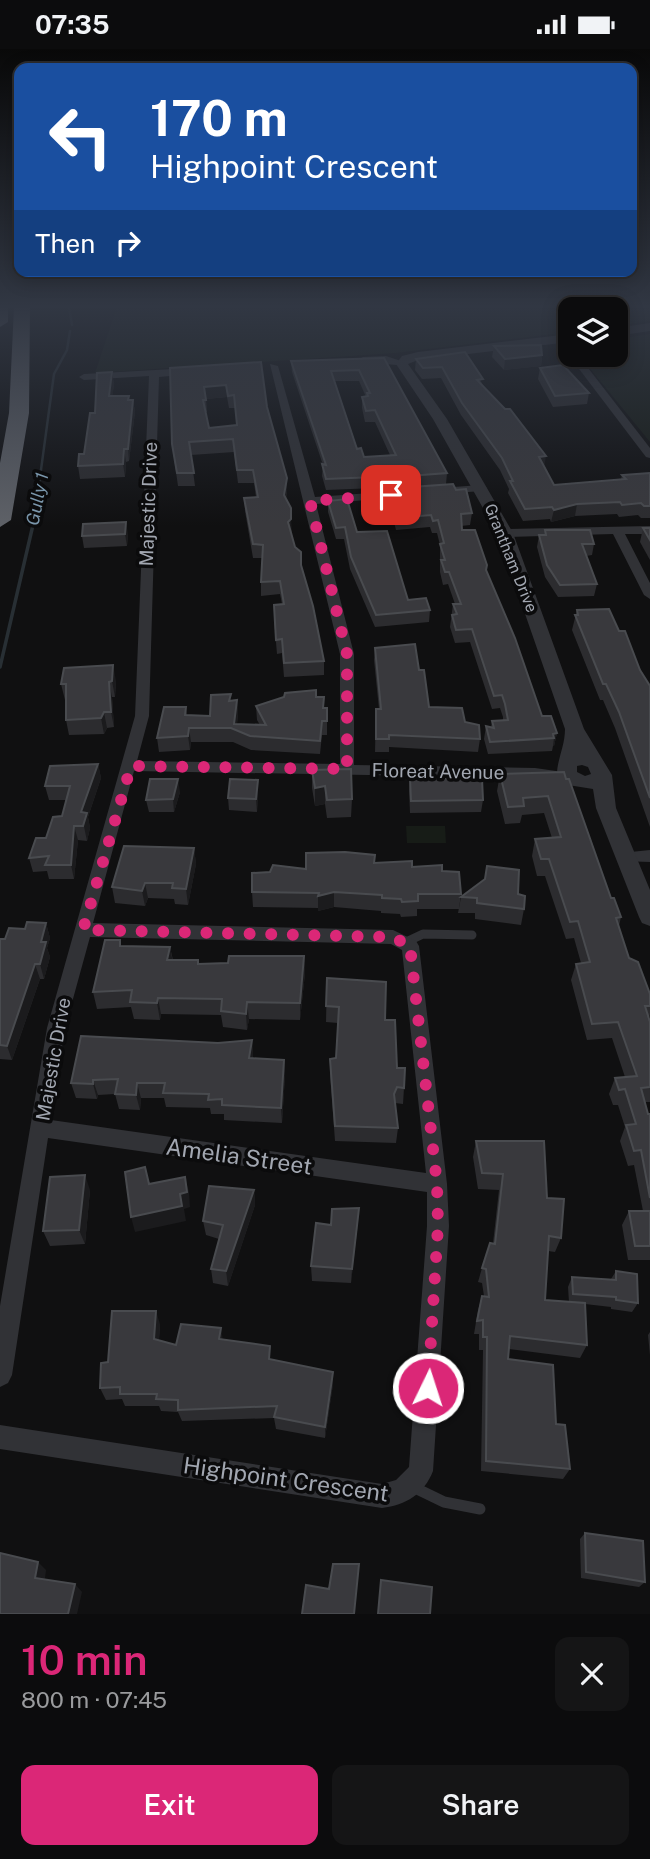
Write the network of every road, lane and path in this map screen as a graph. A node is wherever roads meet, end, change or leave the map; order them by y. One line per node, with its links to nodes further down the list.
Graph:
1 (20, 380): 9 (highway)
2 (153, 380): 15 (street, Majestic Drive)
3 (283, 380): 8 (street)
4 (413, 380): 7 (street, Grantham Drive)
5 (592, 380): 6 (street)
6 (650, 455)
7 (481, 488): 8 (street); 12 (street, Grantham Drive)
8 (310, 501): 16 (street)
9 (0, 520)
10 (617, 530): 11 (street); 12 (street); 13 (street)
11 (650, 530)
12 (505, 533): 14 (street, Grantham Drive)
13 (650, 595)
14 (575, 729): 17 (street, Grantham Drive); 18 (street, Grantham Drive)
15 (131, 766): 16 (street, Floreat Avenue); 23 (street, Majestic Drive)
16 (347, 769): 18 (street, Floreat Avenue)
17 (598, 770): 18 (street); 19 (street, Grantham Drive)
18 (574, 772): 19 (street, Grantham Drive)
19 (606, 808): 21 (street, Grantham Drive)
20 (650, 856): 21 (street)
21 (627, 857): 22 (street, Grantham Drive)
22 (650, 917)
23 (83, 930): 25 (street); 26 (street, Majestic Drive)
24 (472, 935): 25 (lane)
25 (406, 942): 27 (street, Highpoint Crescent)
26 (40, 1129): 27 (street, Amelia Street); 28 (street, Majestic Drive)
27 (437, 1184): 30 (street, Highpoint Crescent)
28 (0, 1375)
29 (0, 1437): 30 (street, Highpoint Crescent)
30 (411, 1486): 31 (lane)
31 (480, 1509)

